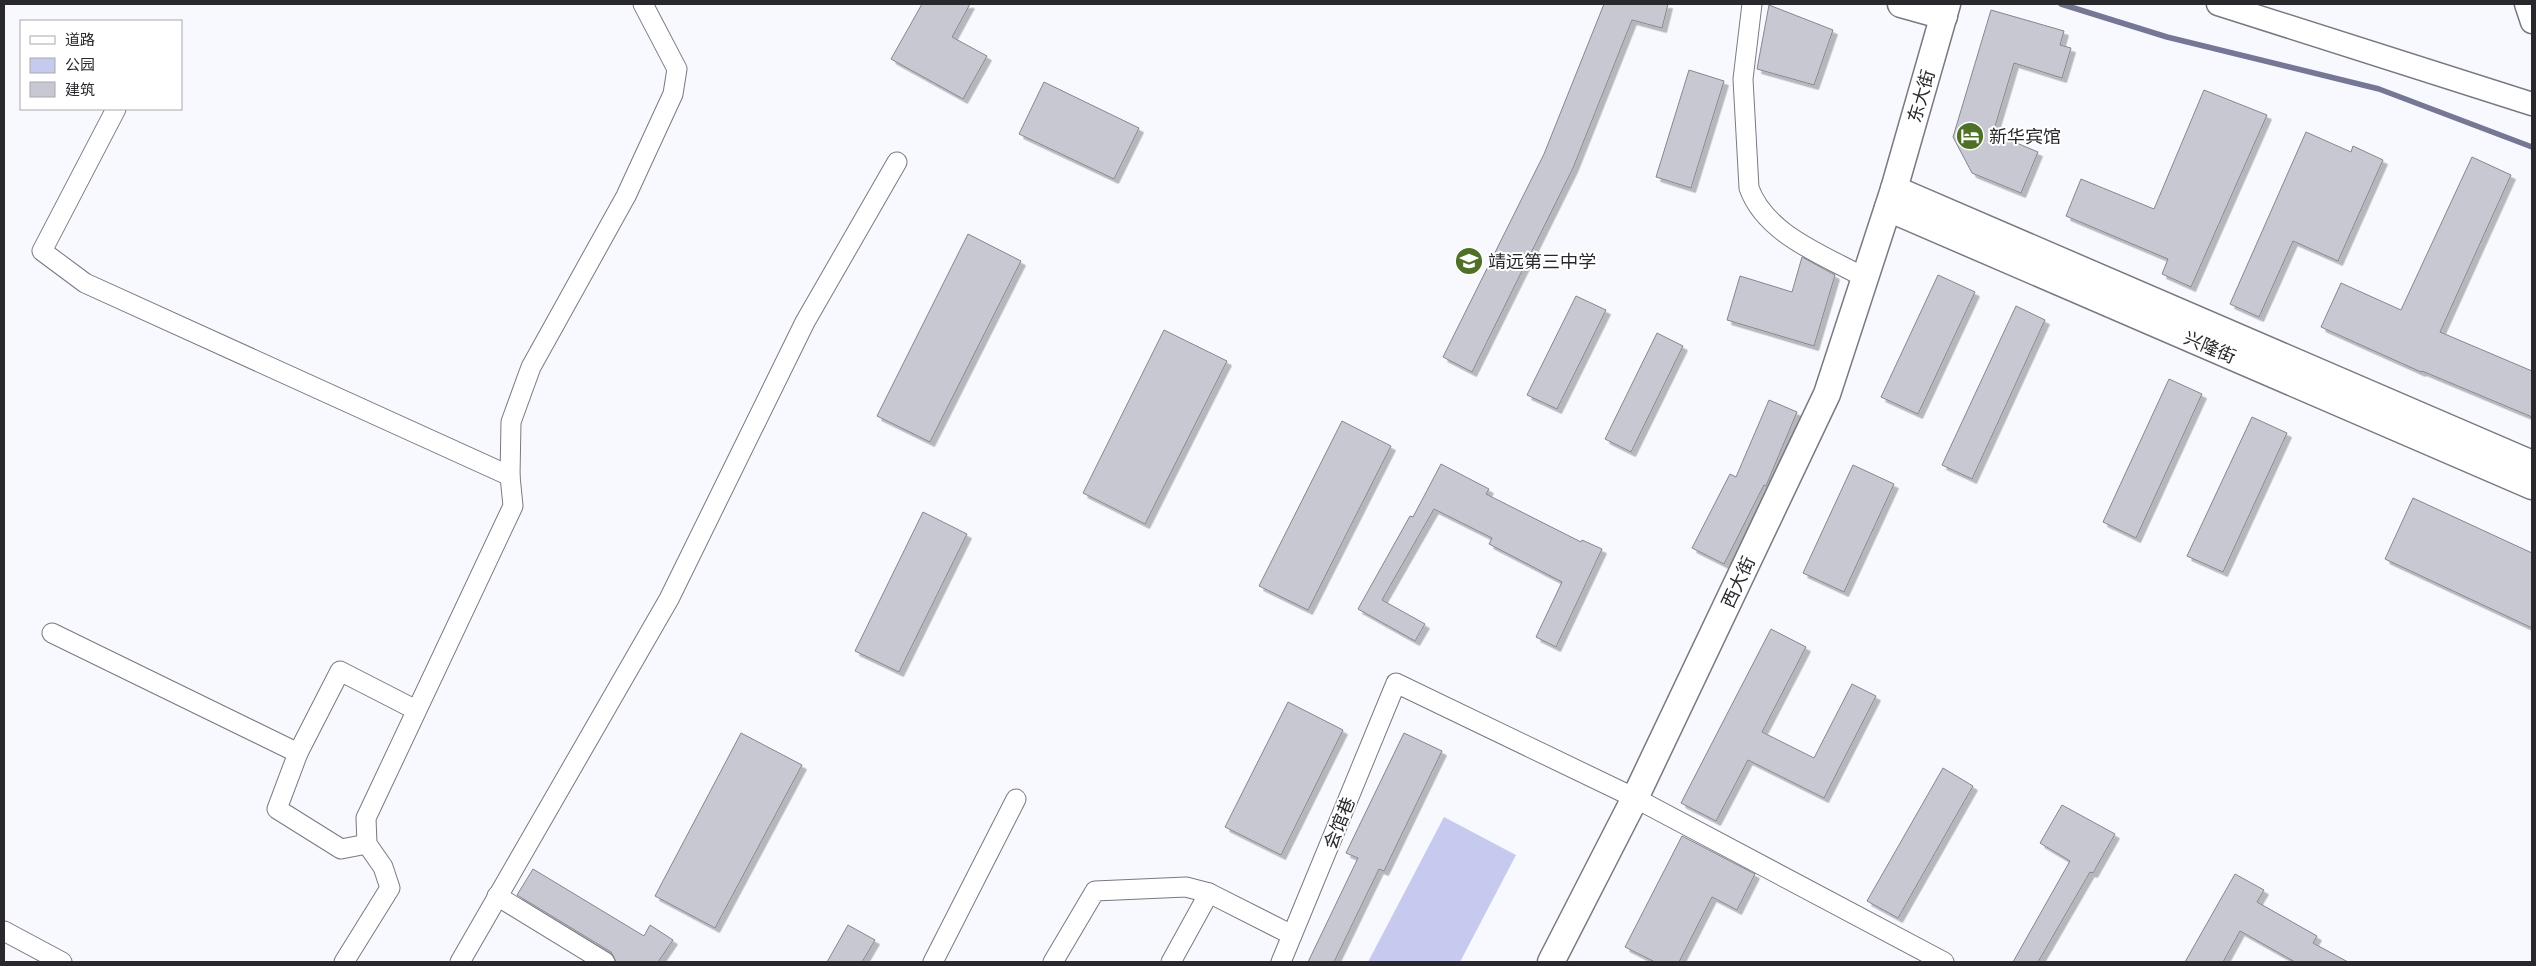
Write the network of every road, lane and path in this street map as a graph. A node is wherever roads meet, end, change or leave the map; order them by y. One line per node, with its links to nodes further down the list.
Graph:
1 (643, 4): 14 (street)
2 (1752, 4): 12 (street)
3 (1901, 4): 6 (main road)
4 (2218, 4): 8 (street)
5 (2526, 4): 7 (street)
6 (1946, 10): 11 (main road, 东大街)
7 (2532, 22)
8 (2532, 104)
9 (115, 110): 14 (street)
10 (897, 162): 23 (street)
11 (1891, 198): 12 (main road, 西大街); 13 (main road, 兴隆街); 15 (main road, 兴隆街)
12 (1865, 278): 19 (main road, 西大街)
13 (2532, 464)
14 (510, 476): 17 (street)
15 (2532, 486)
16 (52, 633): 18 (street)
17 (416, 710): 18 (street); 21 (street)
18 (298, 753): 21 (street)
19 (1635, 798): 25 (street, 会馆巷); 34 (main road, 西大街); 35 (street)
20 (1016, 799): 30 (street)
21 (367, 844): 27 (street)
22 (1209, 893): 25 (street); 31 (street); 32 (street)
23 (497, 896): 28 (street); 29 (street)
24 (4, 930): 26 (street)
25 (1292, 935): 33 (street, 会馆巷)
26 (62, 962)
27 (344, 962)
28 (460, 962)
29 (605, 962)
30 (933, 962)
31 (1053, 962)
32 (1171, 962)
33 (1281, 962)
34 (1552, 962)
35 (1944, 962)

